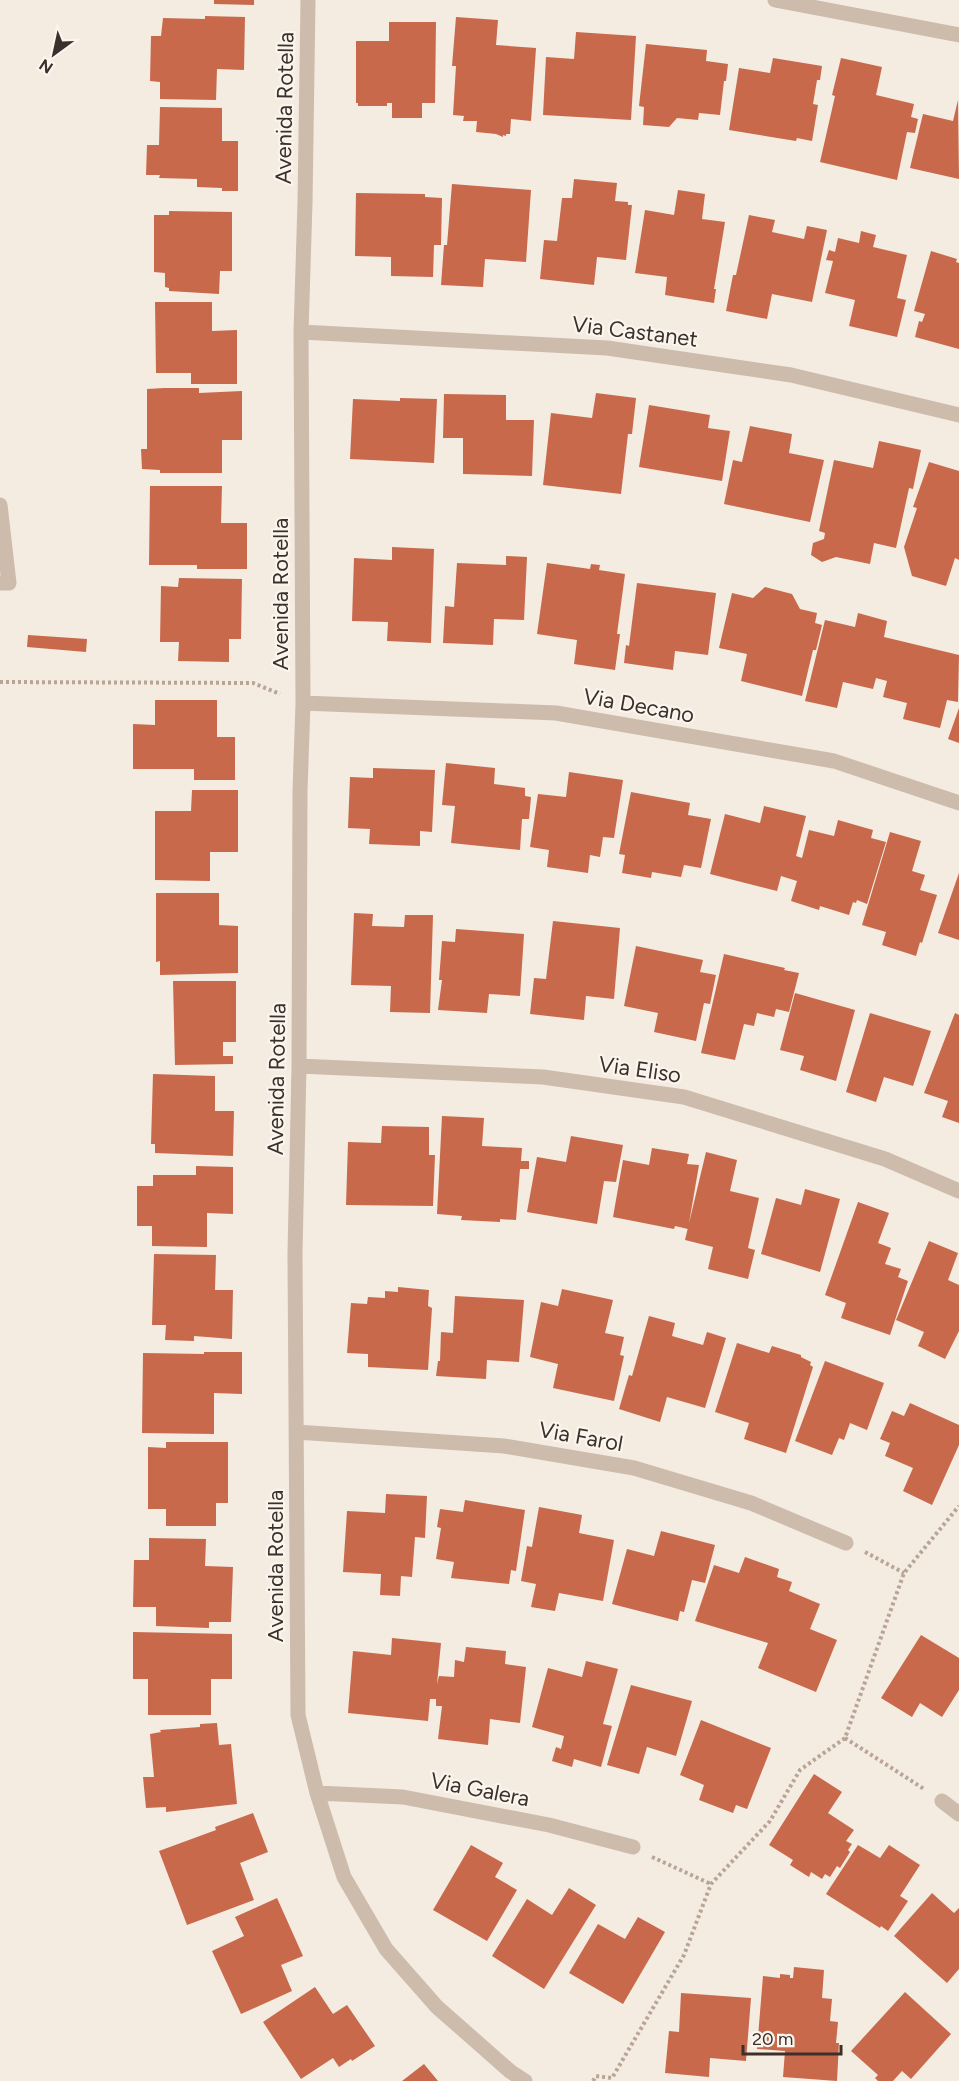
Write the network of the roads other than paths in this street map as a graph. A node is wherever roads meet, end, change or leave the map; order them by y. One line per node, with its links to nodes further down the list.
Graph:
1 (308, 0): 4 (street, Avenida Rotella)
2 (775, 0): 3 (street)
3 (959, 35)
4 (301, 332): 5 (street, Via Castanet); 8 (street, Avenida Rotella)
5 (959, 415)
6 (0, 505): 7 (street)
7 (0, 583)
8 (303, 703): 9 (street, Via Decano); 10 (street, Avenida Rotella)
9 (959, 803)
10 (299, 1066): 11 (street, Via Eliso); 12 (street, Avenida Rotella)
11 (959, 1191)
12 (296, 1432): 13 (street, Via Farol); 14 (street, Avenida Rotella)
13 (846, 1542)
14 (317, 1793): 17 (street, Via Galera); 18 (street, Avenida Rotella)
15 (942, 1801): 16 (street)
16 (959, 1814)
17 (633, 1847)
18 (525, 2081)

